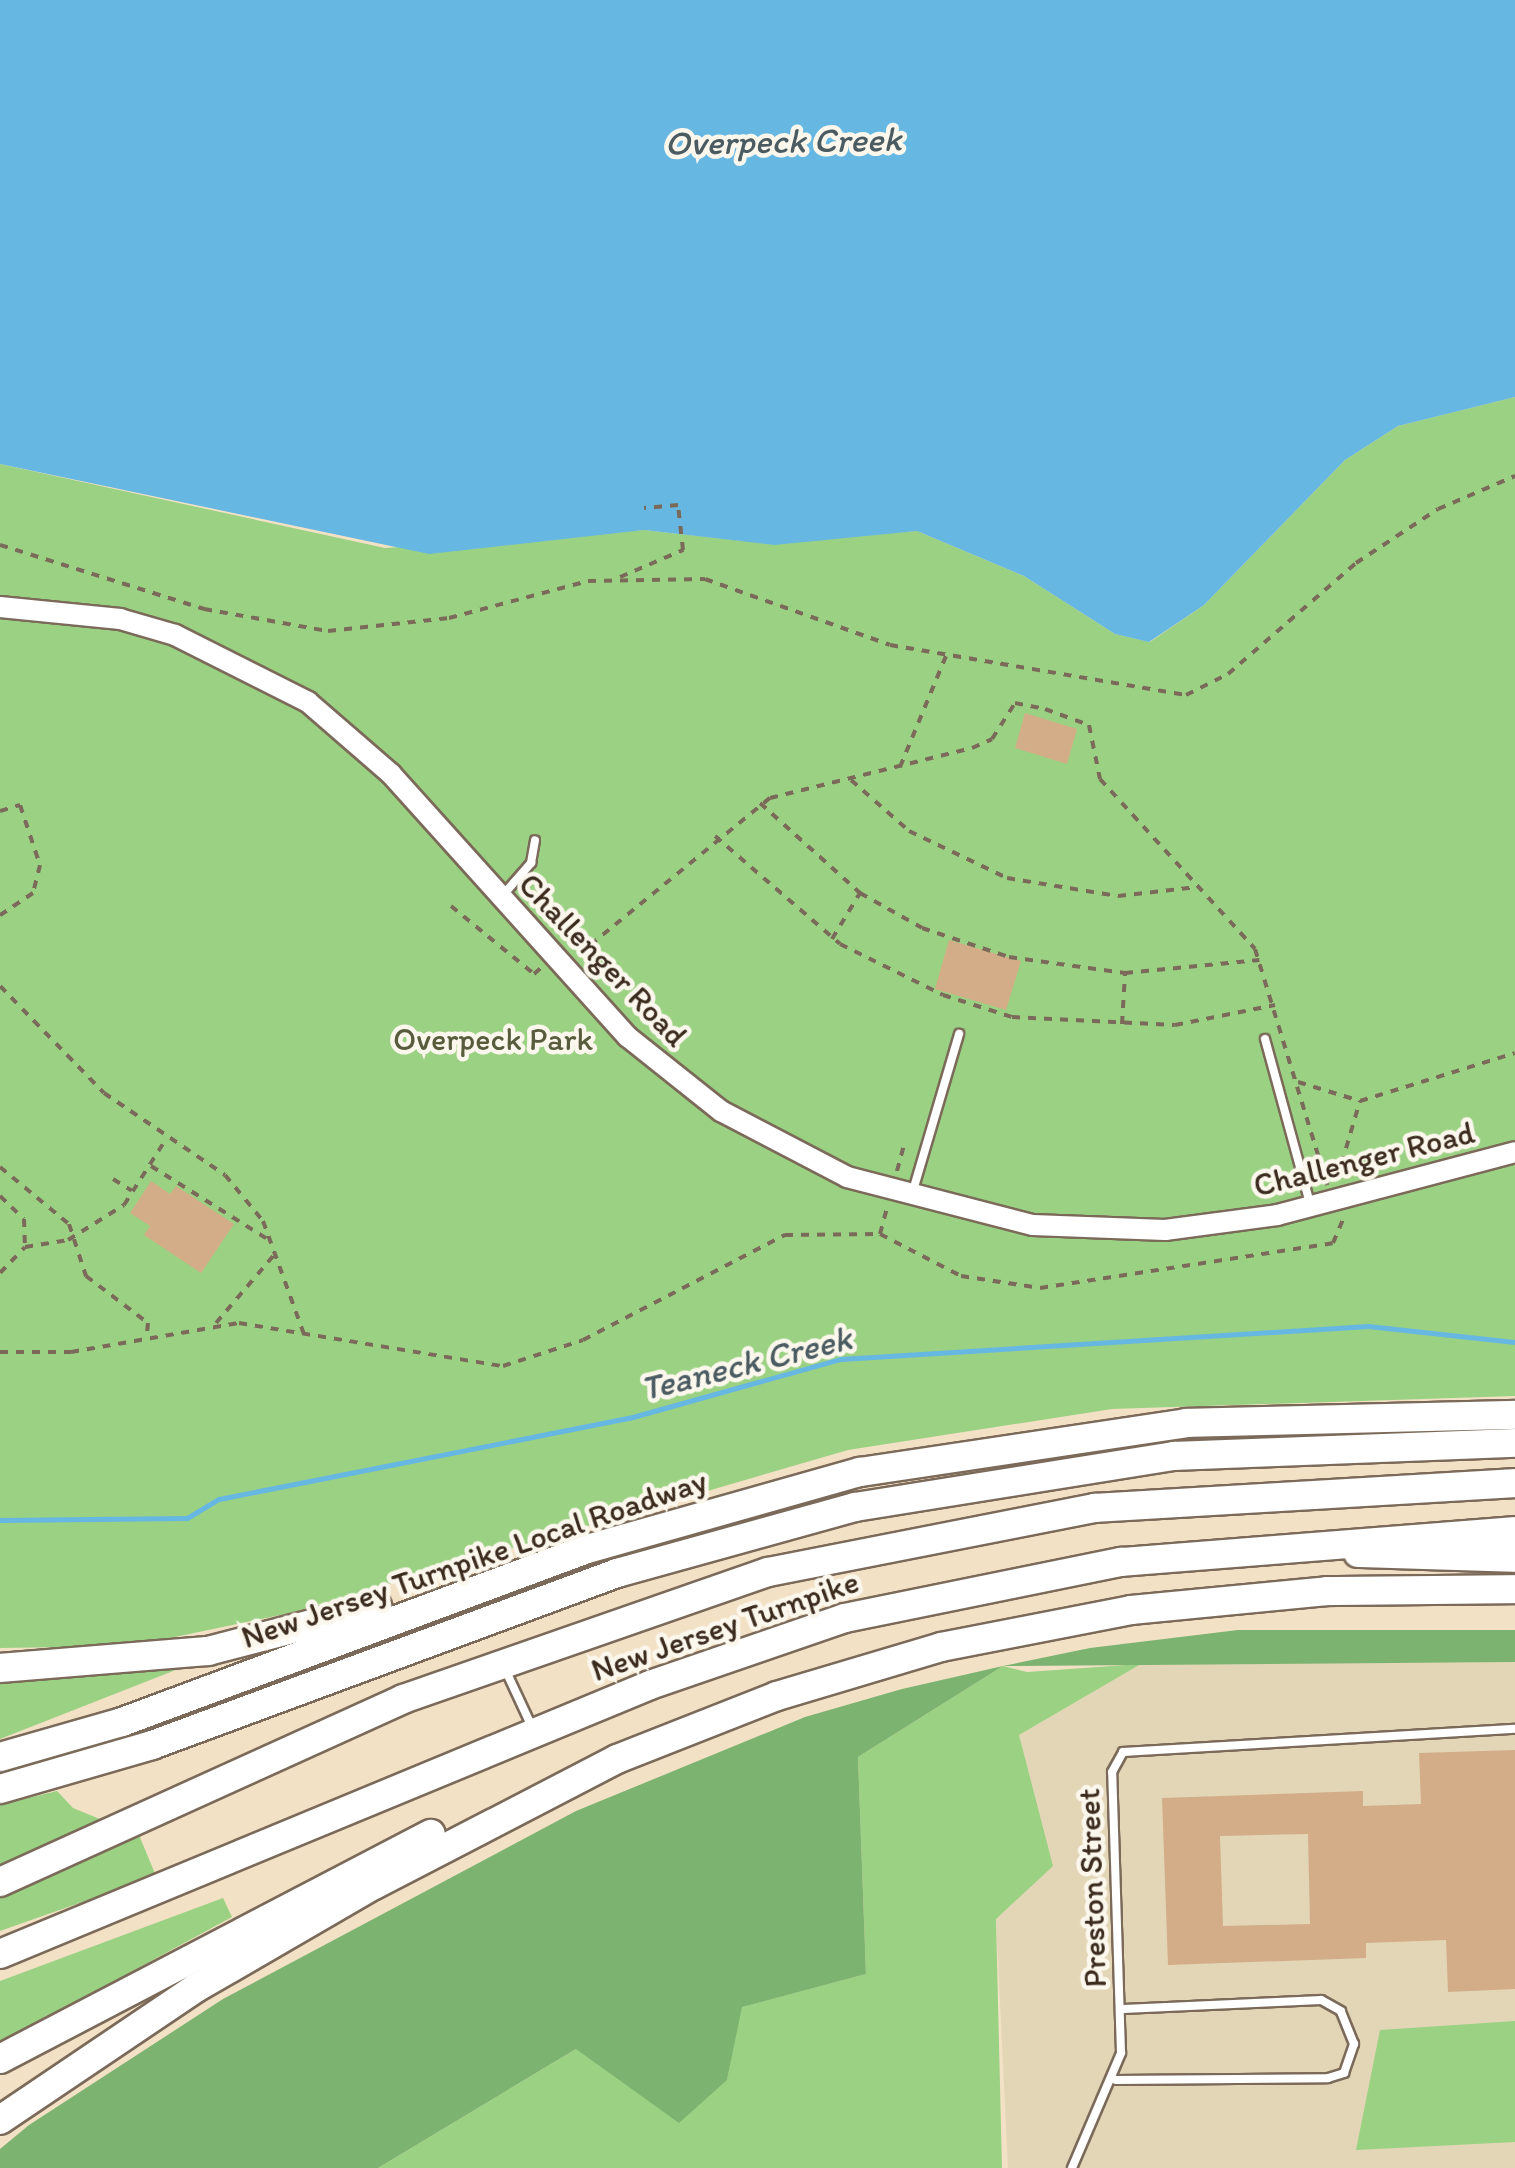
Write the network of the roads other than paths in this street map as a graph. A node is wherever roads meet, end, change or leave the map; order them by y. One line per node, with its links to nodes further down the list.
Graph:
1 (0, 607): 3 (street, Challenger Road)
2 (535, 840): 3 (lane)
3 (500, 898): 7 (street, Challenger Road)
4 (960, 1034): 7 (lane)
5 (1265, 1039): 8 (lane)
6 (1515, 1152): 8 (street, Challenger Road)
7 (911, 1198): 8 (street, Challenger Road)
8 (1311, 1206)
9 (1515, 1415): 15 (highway, New Jersey Turnpike Local Roadway)
10 (1515, 1443): 24 (highway)
11 (1515, 1483): 17 (highway)
12 (1515, 1531): 13 (highway, New Jersey Turnpike)
13 (1287, 1545): 14 (highway); 21 (highway, New Jersey Turnpike)
14 (1515, 1558)
15 (486, 1585): 18 (highway); 22 (highway, New Jersey Turnpike Local Roadway)
16 (1515, 1589): 23 (highway)
17 (501, 1660): 19 (highway); 21 (lane)
18 (0, 1668)
19 (403, 1700): 25 (highway); 26 (highway)
20 (1515, 1729): 28 (lane, Preston Street)
21 (535, 1733): 27 (highway, New Jersey Turnpike)
22 (0, 1757)
23 (617, 1758): 29 (highway); 31 (highway)
24 (0, 1789)
25 (0, 1862)
26 (0, 1882)
27 (0, 1954)
28 (1122, 2009): 30 (lane, Preston Street); 30 (lane)
29 (0, 2059)
30 (1116, 2080): 32 (lane, Preston Street)
31 (0, 2120)
32 (1072, 2168)

